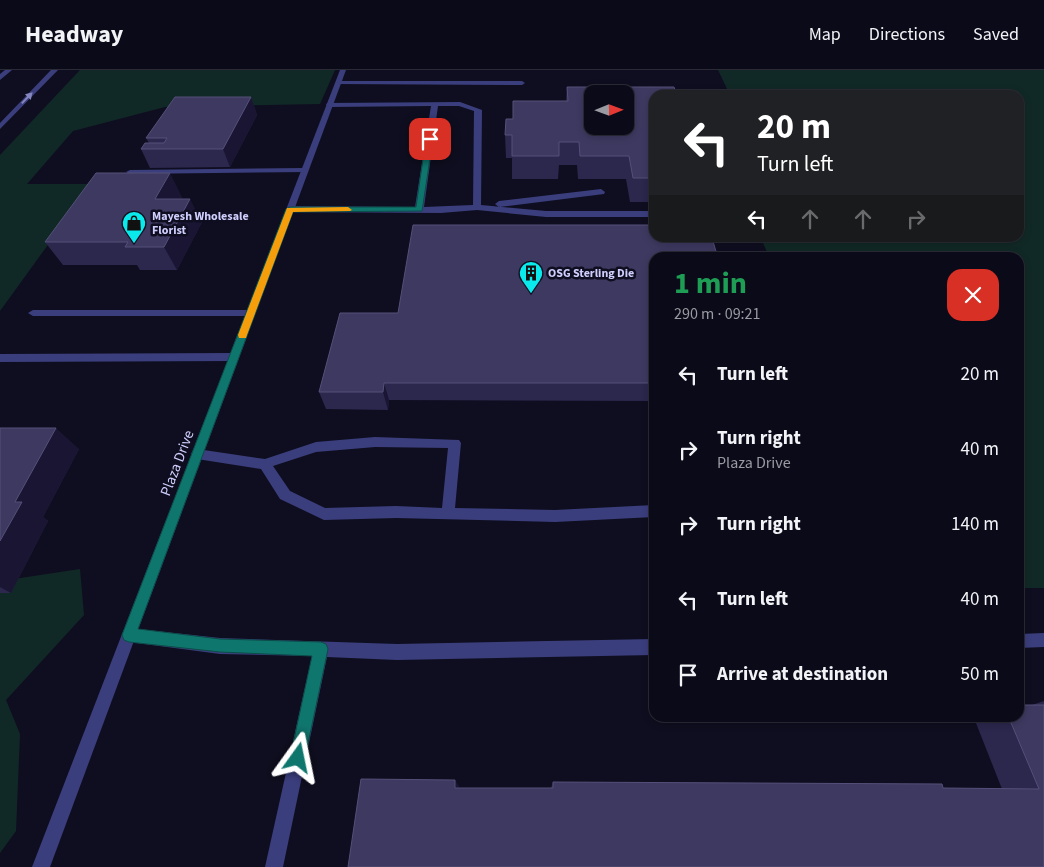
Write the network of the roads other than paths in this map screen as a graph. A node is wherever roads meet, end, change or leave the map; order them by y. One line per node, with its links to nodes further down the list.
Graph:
1 (9, 70): 4 (street)
2 (55, 70): 9 (street, one-way to 2)
3 (343, 70): 5 (street, Plaza Drive)
4 (0, 78)
5 (338, 83): 6 (street); 8 (street, Plaza Drive)
6 (522, 83)
7 (435, 104): 8 (street); 13 (street); 15 (street)
8 (330, 105): 10 (street, Plaza Drive)
9 (0, 126)
10 (305, 170): 11 (street); 14 (street, Plaza Drive)
11 (130, 172)
12 (601, 192): 13 (street)
13 (477, 207): 15 (street); 16 (street)
14 (290, 209): 15 (street); 18 (street, Plaza Drive)
15 (419, 210)
16 (649, 214)
17 (33, 313): 18 (street)
18 (251, 313): 19 (street, Plaza Drive)
19 (234, 357): 20 (street); 21 (street, Plaza Drive)
20 (0, 358)
21 (197, 454): 22 (street); 25 (street, Plaza Drive)
22 (264, 464): 24 (street); 24 (street)
23 (649, 511): 24 (street)
24 (448, 514)
25 (129, 635): 29 (street); 30 (street, Plaza Drive)
26 (1024, 640): 27 (street)
27 (1044, 640)
28 (649, 647): 29 (street)
29 (321, 649): 31 (street)
30 (41, 867)
31 (274, 867)

